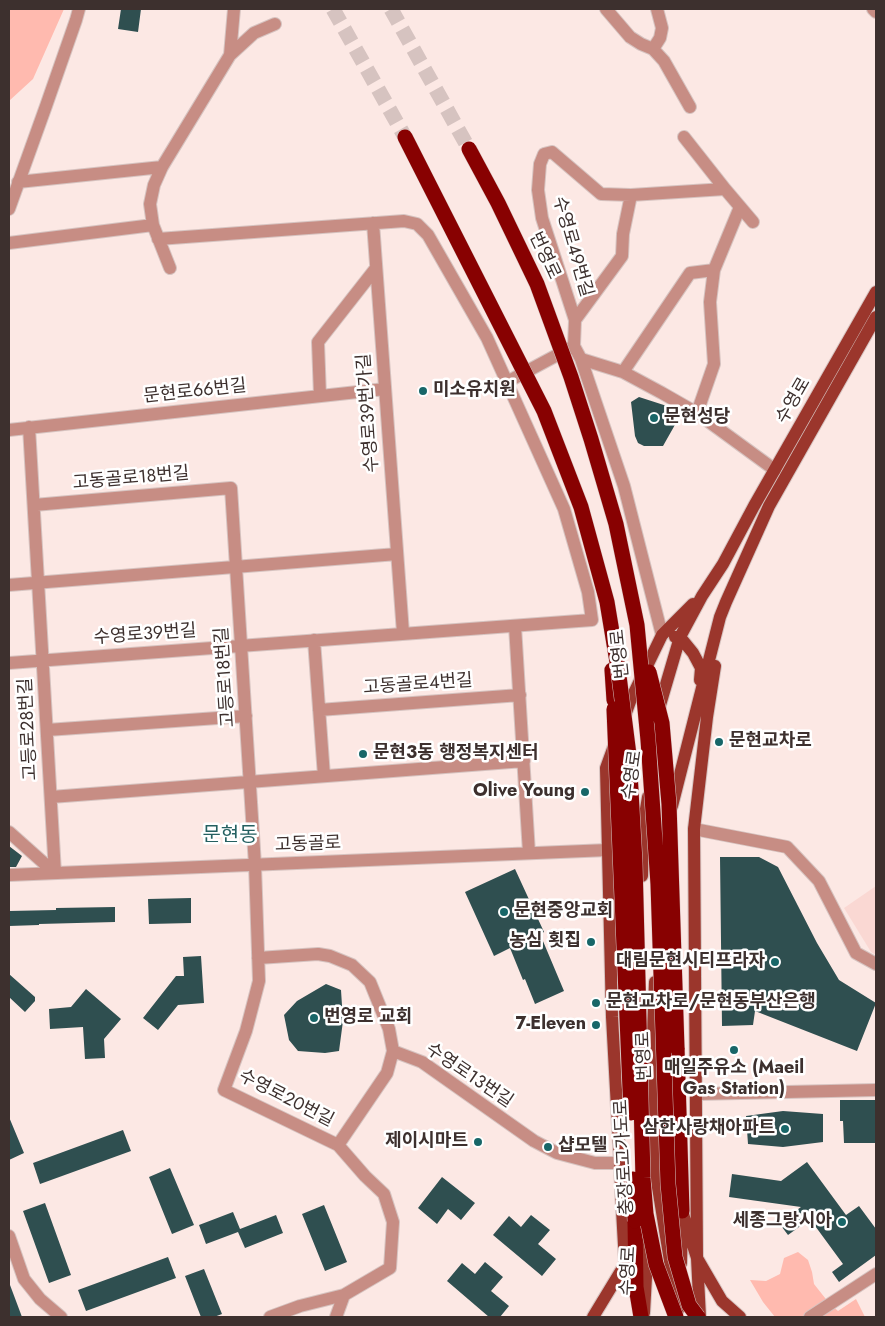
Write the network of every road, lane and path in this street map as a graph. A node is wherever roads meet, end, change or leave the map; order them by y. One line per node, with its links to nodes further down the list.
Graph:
1 (79, 9): 15 (street)
2 (234, 9): 9 (street)
3 (606, 9): 8 (street)
4 (657, 9): 8 (street)
5 (873, 9): 6 (street)
6 (876, 12)
7 (276, 24): 9 (street)
8 (654, 49): 10 (street)
9 (230, 55): 14 (street)
10 (690, 107)
11 (405, 137): 49 (highway, 번영로, bridge)
12 (684, 137): 16 (street)
13 (469, 149): 51 (highway, 번영로, bridge)
14 (162, 167): 15 (street); 22 (street)
15 (18, 182): 19 (street)
16 (725, 189): 17 (street); 18 (street)
17 (631, 195): 30 (street, 수영로49번길); 30 (street, 수영로49번길)
18 (740, 207): 20 (street); 27 (street)
19 (9, 208)
20 (753, 222)
21 (373, 223): 23 (street); 26 (street, 수영로39번가길); 35 (street)
22 (153, 225): 23 (street); 24 (street)
23 (158, 238): 25 (street)
24 (9, 243)
25 (170, 268)
26 (376, 268): 36 (street, 수영로39번가길); 37 (street)
27 (714, 270): 34 (street); 38 (street)
28 (876, 292): 41 (main road, 수영로)
29 (876, 318): 31 (main road, 수영로)
30 (575, 320): 32 (street, 수영로49번길)
31 (873, 332): 50 (main road, 수영로)
32 (574, 346): 33 (street); 35 (street)
33 (581, 359): 34 (street); 54 (street)
34 (623, 372): 38 (street)
35 (507, 382): 52 (street, 수영로39번길)
36 (385, 389): 37 (street, 문현로66번길); 44 (street, 수영로39번가길)
37 (320, 396): 39 (street, 문현로66번길)
38 (697, 412): 41 (street)
39 (29, 427): 40 (street, 문현로66번길); 43 (street, 고등로28번길)
40 (9, 430)
41 (775, 470): 48 (main road, 수영로)
42 (231, 488): 43 (street, 고동골로18번길); 45 (street, 고등로18번길)
43 (34, 505): 46 (street, 고등로28번길)
44 (398, 554): 45 (street); 53 (street, 수영로39번가길)
45 (237, 566): 46 (street); 57 (street, 고등로18번길)
46 (38, 583): 47 (street); 58 (street, 고등로28번길)
47 (9, 585)
48 (702, 596): 54 (main road); 55 (main road, 수영로)
49 (607, 602): 78 (highway, 번영로, bridge); 86 (highway, bridge)
50 (726, 602): 61 (main road, 수영로); 69 (main road, 수영로)
51 (637, 625): 84 (highway, bridge); 97 (highway, 번영로, bridge)
52 (515, 626): 53 (street, 수영로39번길); 60 (street)
53 (403, 634): 56 (street, 수영로39번길)
54 (662, 635): 55 (main road); 71 (main road)
55 (680, 637): 61 (main road); 95 (main road, 수영로)
56 (314, 640): 57 (street, 수영로39번길); 62 (street)
57 (242, 646): 58 (street, 수영로39번길); 63 (street, 고등로18번길)
58 (43, 660): 59 (street, 수영로39번길); 64 (street, 고등로28번길)
59 (9, 663)
60 (520, 696): 62 (street, 고동골로4번길); 65 (street)
61 (698, 700): 96 (main road, 수영로)
62 (319, 710): 66 (street)
63 (246, 716): 64 (street); 67 (street, 고등로18번길)
64 (47, 730): 68 (street, 고등로28번길)
65 (524, 762): 66 (street); 72 (street)
66 (324, 776): 67 (street)
67 (250, 783): 68 (street); 73 (street, 고등로18번길)
68 (51, 797): 74 (street, 고등로28번길)
69 (694, 829): 77 (street); 81 (main road, 수영로)
70 (9, 832): 74 (street)
71 (608, 850): 72 (street, 고동골로); 83 (main road)
72 (529, 853): 73 (street, 고동골로)
73 (255, 865): 74 (street, 고동골로); 76 (street, 수영로20번길)
74 (55, 873): 75 (street, 고동골로)
75 (9, 875)
76 (258, 958): 79 (street); 82 (street, 수영로20번길)
77 (876, 964)
78 (637, 990): 96 (highway, 충장로고가도로, bridge)
79 (393, 1051): 82 (street); 83 (street, 수영로13번길)
80 (876, 1090): 81 (street)
81 (696, 1094): 87 (main road, 수영로)
82 (338, 1145): 90 (street, 수영로20번길)
83 (620, 1163): 88 (main road)
84 (682, 1211): 87 (main road); 96 (main road)
85 (9, 1236): 91 (street)
86 (636, 1246): 88 (main road); 95 (highway)
87 (698, 1258): 97 (main road, 수영로); 98 (main road)
88 (625, 1263): 94 (main road); 95 (main road)
89 (876, 1274): 99 (street)
90 (344, 1295): 92 (street); 93 (street)
91 (61, 1317)
92 (270, 1317)
93 (336, 1317)
94 (593, 1317)
95 (641, 1317)
96 (678, 1317)
97 (699, 1317)
98 (740, 1317)
99 (810, 1317)

